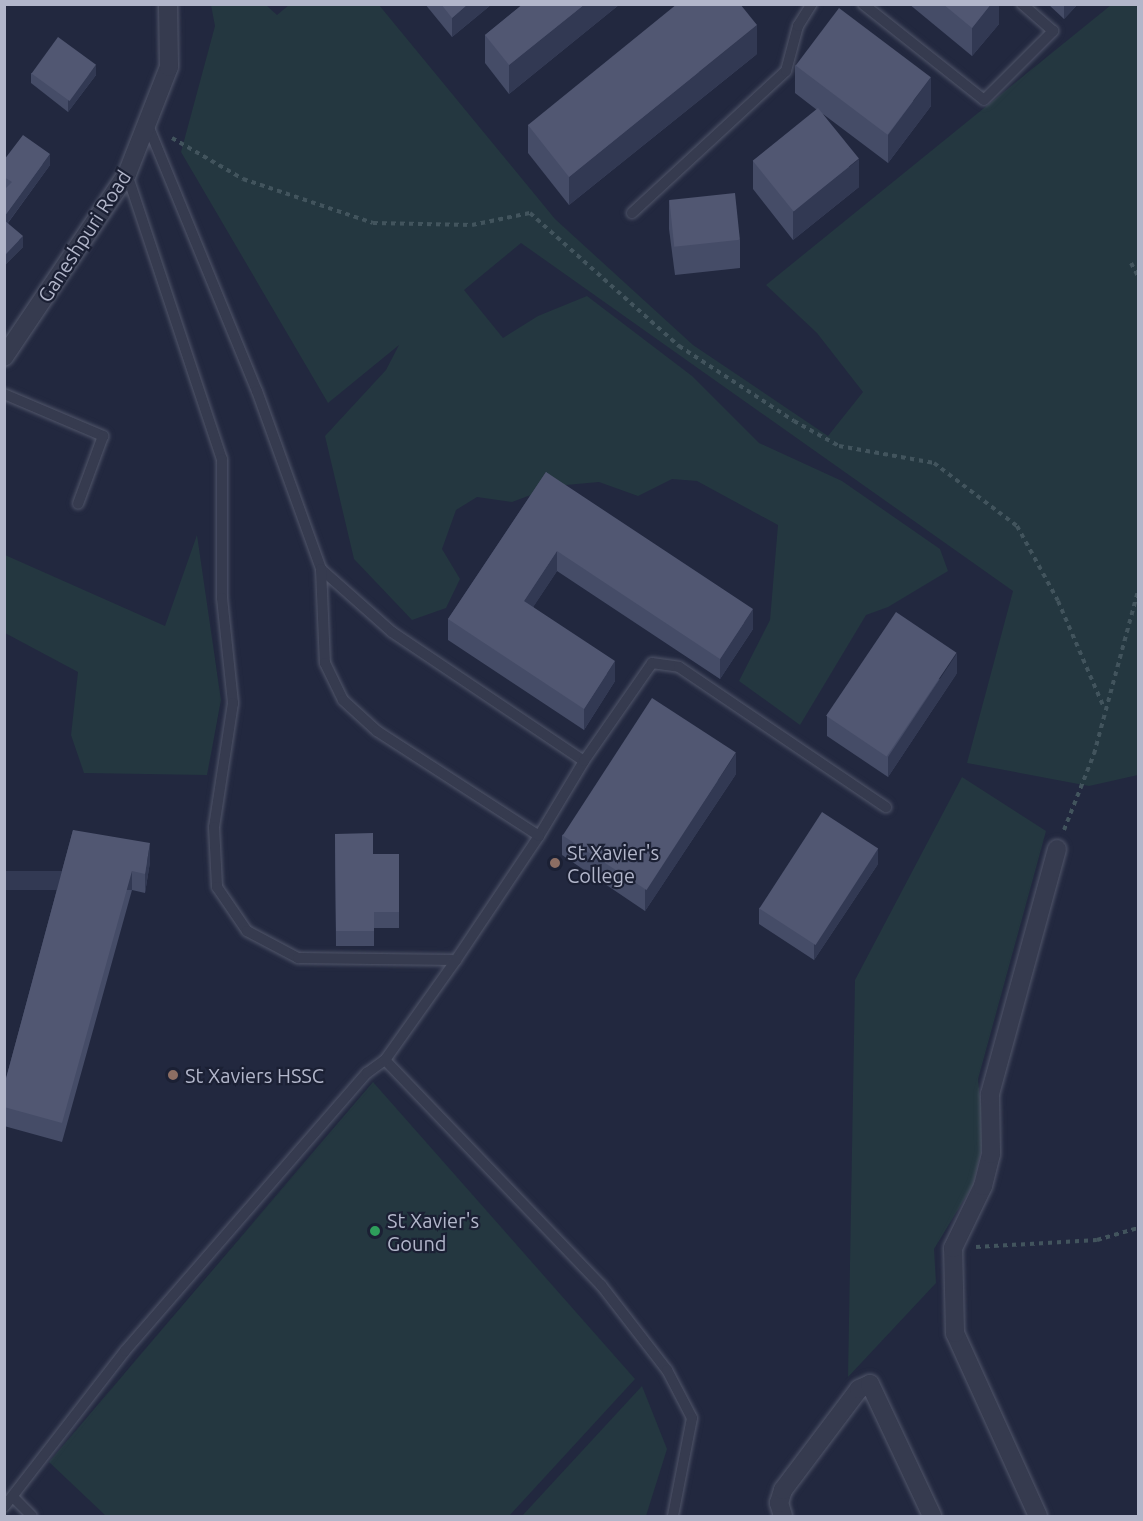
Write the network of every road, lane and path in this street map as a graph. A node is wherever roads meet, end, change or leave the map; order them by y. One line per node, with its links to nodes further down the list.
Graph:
1 (168, 4): 5 (street, Ganeshpuri Road)
2 (812, 4): 8 (lane)
3 (863, 4): 4 (lane)
4 (1022, 4)
5 (147, 123): 7 (street, Ganeshpuri Road); 14 (lane)
6 (170, 137): 16 (path)
7 (127, 174): 11 (street, Ganeshpuri Road); 21 (lane)
8 (632, 213)
9 (1131, 263): 10 (path)
10 (1138, 276)
11 (4, 357)
12 (4, 394): 13 (lane)
13 (78, 504)
14 (321, 569): 17 (lane); 19 (lane)
15 (1138, 591): 16 (path)
16 (1104, 708): 20 (path)
17 (584, 761): 18 (lane); 19 (lane)
18 (886, 807)
19 (539, 836): 21 (lane)
20 (1057, 849): 24 (street)
21 (456, 960): 22 (lane)
22 (385, 1060): 25 (lane); 28 (lane)
23 (1138, 1228): 24 (path)
24 (953, 1248): 31 (street)
25 (14, 1498): 26 (lane); 27 (lane)
26 (4, 1507)
27 (32, 1516)
28 (673, 1516)
29 (783, 1516): 30 (street)
30 (932, 1516)
31 (1038, 1516)

